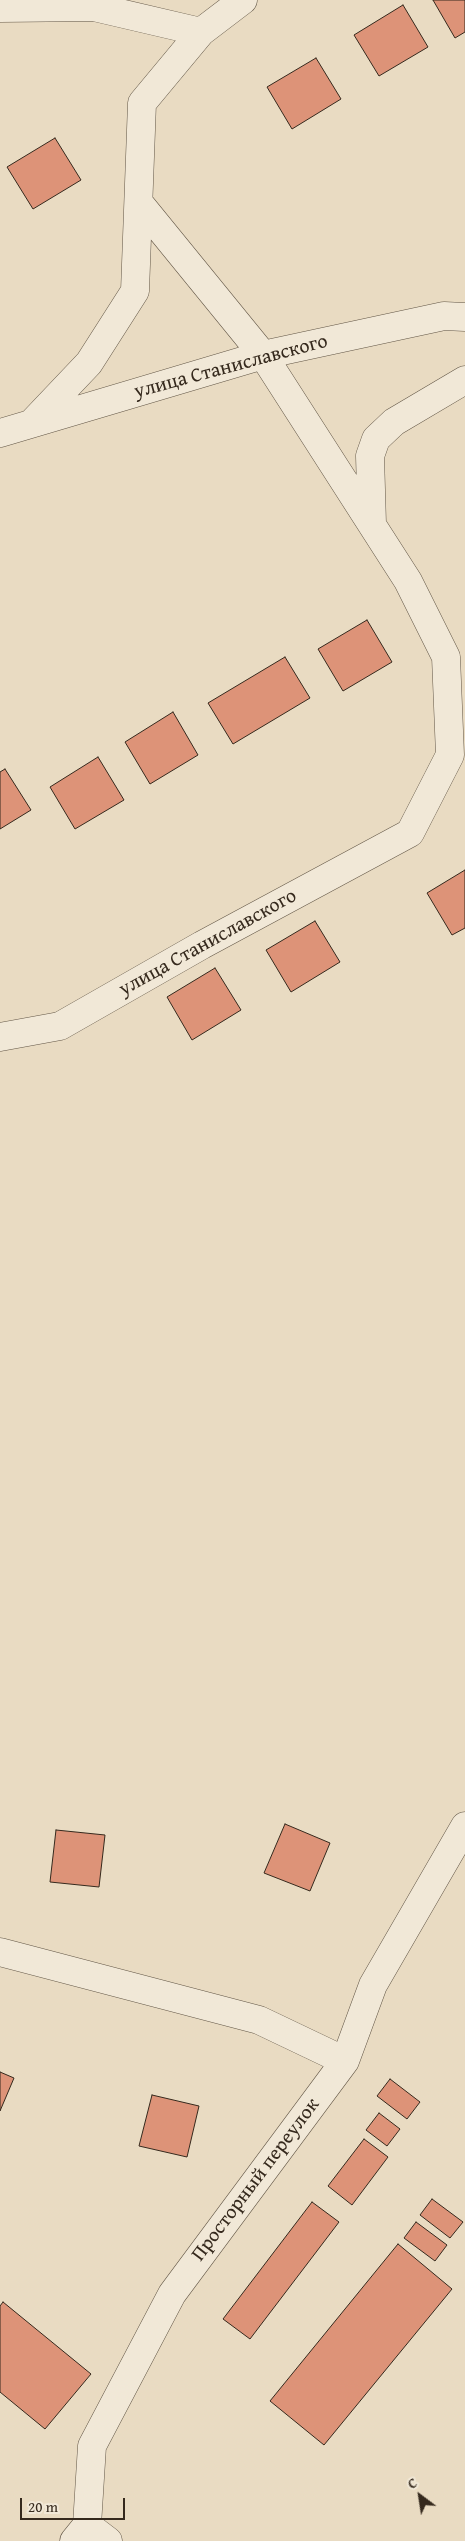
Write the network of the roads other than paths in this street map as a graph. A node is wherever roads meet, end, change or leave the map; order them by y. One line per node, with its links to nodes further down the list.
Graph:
1 (243, 0): 3 (street)
2 (0, 8): 3 (street)
3 (201, 32): 4 (street)
4 (140, 204): 6 (street); 8 (street)
5 (465, 317): 6 (street, улица Станиславского)
6 (263, 355): 8 (street, улица Станиславского); 10 (street)
7 (465, 380): 10 (street)
8 (32, 423): 9 (street, улица Станиславского)
9 (0, 433)
10 (372, 525): 11 (street, улица Станиславского)
11 (0, 1037)
12 (465, 1826): 14 (street, Просторный переулок)
13 (0, 1952): 14 (street)
14 (345, 2061): 15 (street, Просторный переулок)
15 (90, 2536)

